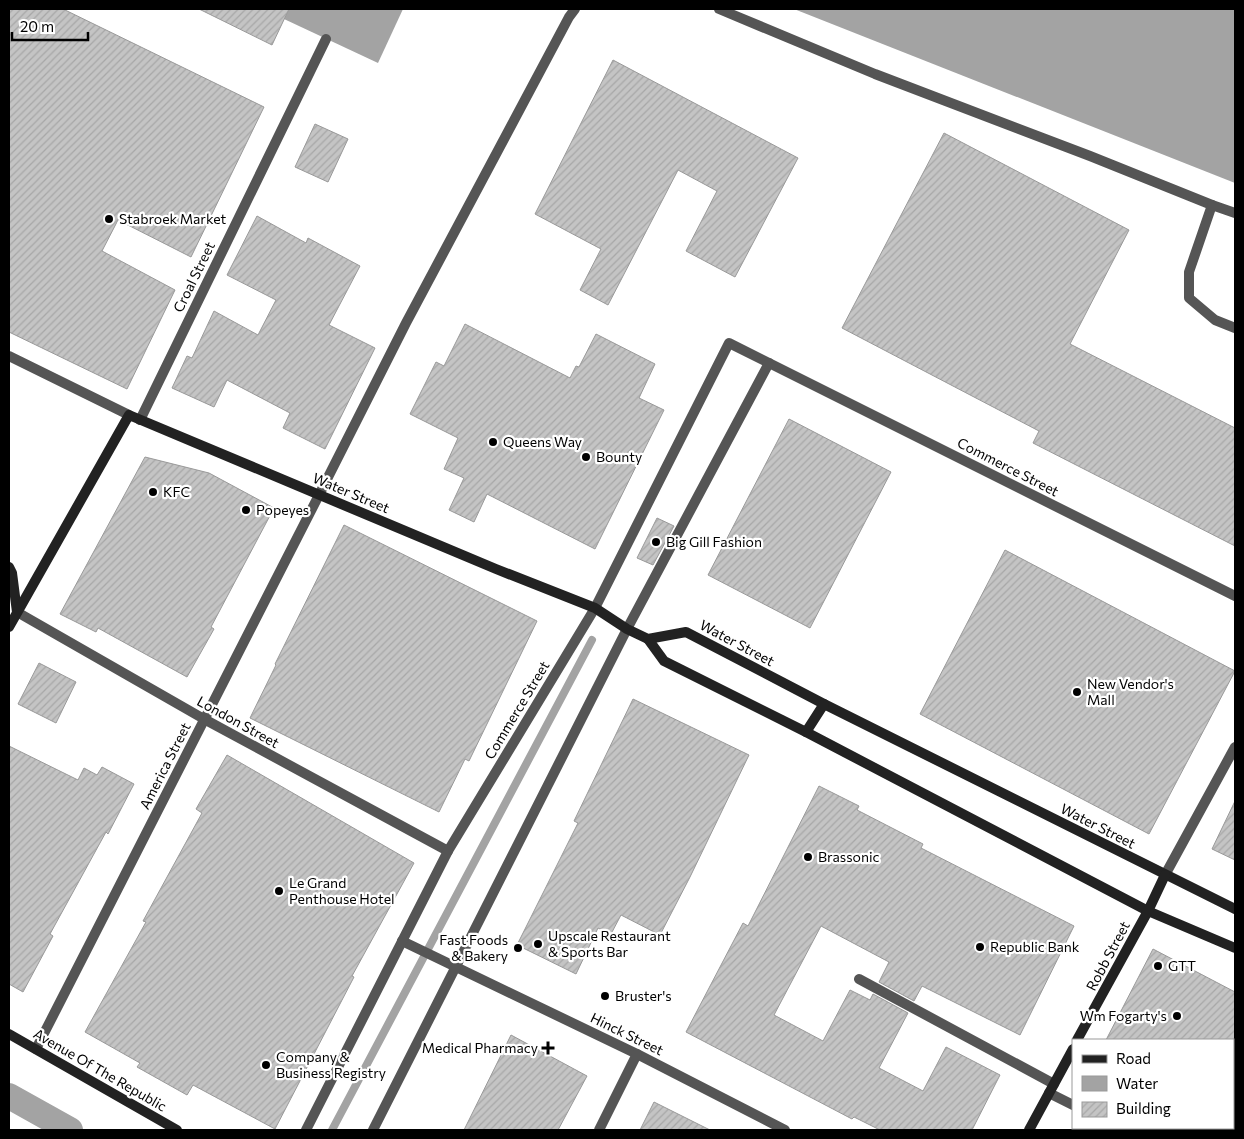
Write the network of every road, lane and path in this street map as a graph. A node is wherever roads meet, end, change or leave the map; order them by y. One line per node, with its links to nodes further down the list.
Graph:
1 (575, 9): 11 (street, America Street)
2 (719, 9): 4 (street)
3 (326, 39): 10 (street, Croal Street)
4 (1212, 205): 5 (street); 6 (street)
5 (1235, 213)
6 (1235, 328)
7 (9, 356): 9 (street)
8 (769, 363): 13 (street, Commerce Street); 14 (street, Commerce Street); 17 (street)
9 (129, 415): 10 (street, Water Street); 15 (street)
10 (140, 420): 11 (street, Water Street)
11 (320, 495): 14 (street, Water Street); 20 (street, America Street)
12 (9, 567): 15 (street)
13 (1235, 596)
14 (595, 608): 17 (street, Water Street); 23 (street, Commerce Street)
15 (17, 612): 16 (street); 20 (street, London Street)
16 (9, 627)
17 (627, 630): 18 (street, Water Street); 29 (street)
18 (648, 639): 19 (street, Water Street); 21 (street)
19 (824, 704): 21 (street); 24 (street, Water Street)
20 (204, 719): 23 (street, London Street); 33 (street, America Street)
21 (806, 732): 25 (street)
22 (1235, 747): 24 (street)
23 (448, 851): 27 (street, Commerce Street)
24 (1165, 875): 25 (street); 26 (street, Water Street)
25 (1148, 910): 28 (street); 32 (street, Robb Street)
26 (1235, 910)
27 (402, 941): 29 (street, Hinck Street); 39 (street, Commerce Street)
28 (1235, 948)
29 (456, 966): 35 (street, Hinck Street); 40 (street)
30 (859, 979): 36 (street)
31 (9, 1034): 33 (street, Avenue Of The Republic)
32 (1079, 1039)
33 (36, 1049): 38 (street, Avenue Of The Republic)
34 (1072, 1051): 36 (street)
35 (637, 1054): 41 (street); 42 (street, Hinck Street)
36 (1051, 1088): 37 (street); 43 (street)
37 (1072, 1104)
38 (177, 1130)
39 (306, 1130)
40 (373, 1130)
41 (599, 1130)
42 (785, 1130)
43 (1029, 1130)

